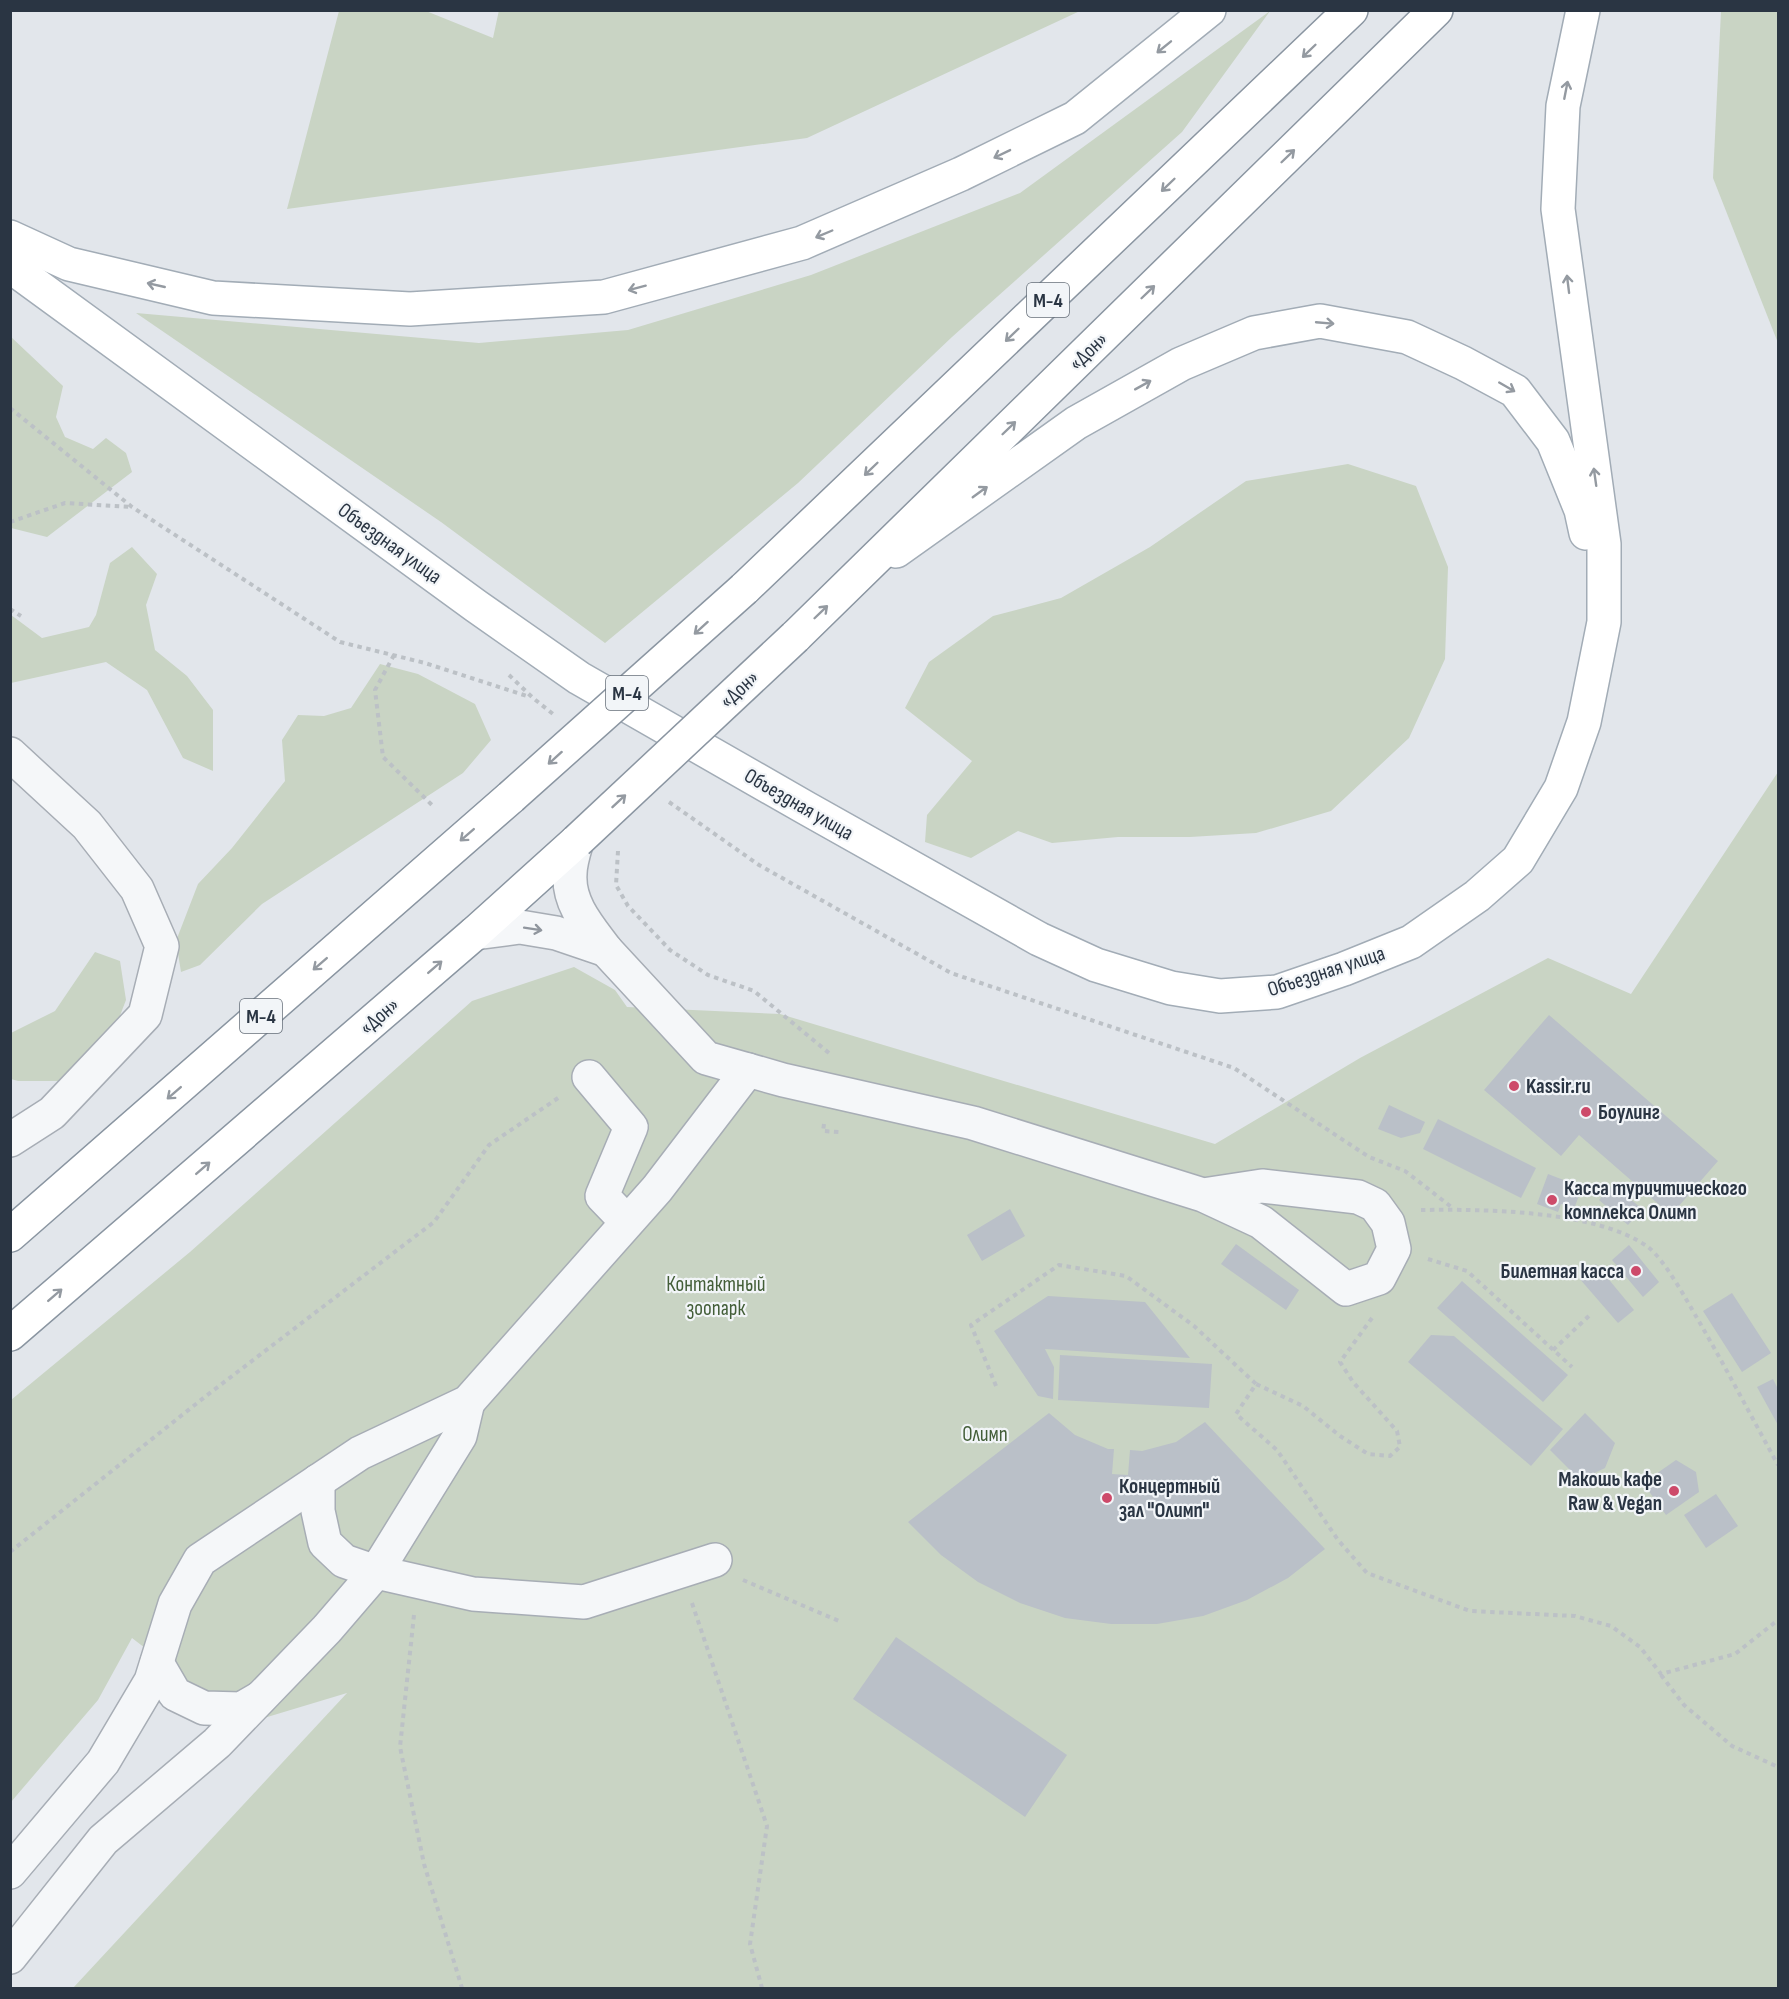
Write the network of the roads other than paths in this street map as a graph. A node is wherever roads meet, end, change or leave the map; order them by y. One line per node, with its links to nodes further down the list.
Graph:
1 (1209, 10): 5 (main road, one-way to 5)
2 (1351, 10): 18 (main road, М-4, one-way to 18, bridge)
3 (1436, 10): 7 (main road, «Дон», one-way to 3)
4 (1583, 10): 8 (main road, one-way to 4)
5 (10, 237)
6 (10, 266): 8 (main road, Объездная улица)
7 (847, 587): 8 (main road, one-way to 8); 10 (main road, «Дон», one-way to 7, bridge)
8 (1584, 722)
9 (10, 754): 15 (lane)
10 (576, 841): 11 (main road, «Дон»); 12 (lane)
11 (475, 933): 12 (lane, one-way to 12); 19 (main road, «Дон», one-way to 11)
12 (606, 950): 13 (lane)
13 (748, 1070): 16 (lane); 17 (lane)
14 (589, 1077): 17 (lane)
15 (10, 1140)
16 (1203, 1195): 16 (lane)
17 (627, 1221): 20 (lane)
18 (10, 1235)
19 (10, 1334)
20 (468, 1402): 21 (lane); 23 (lane)
21 (318, 1481): 23 (lane); 24 (lane)
22 (700, 1565): 23 (lane)
23 (376, 1572): 25 (lane)
24 (156, 1663): 25 (lane); 26 (lane)
25 (261, 1698): 27 (lane)
26 (10, 1872)
27 (10, 1958)

